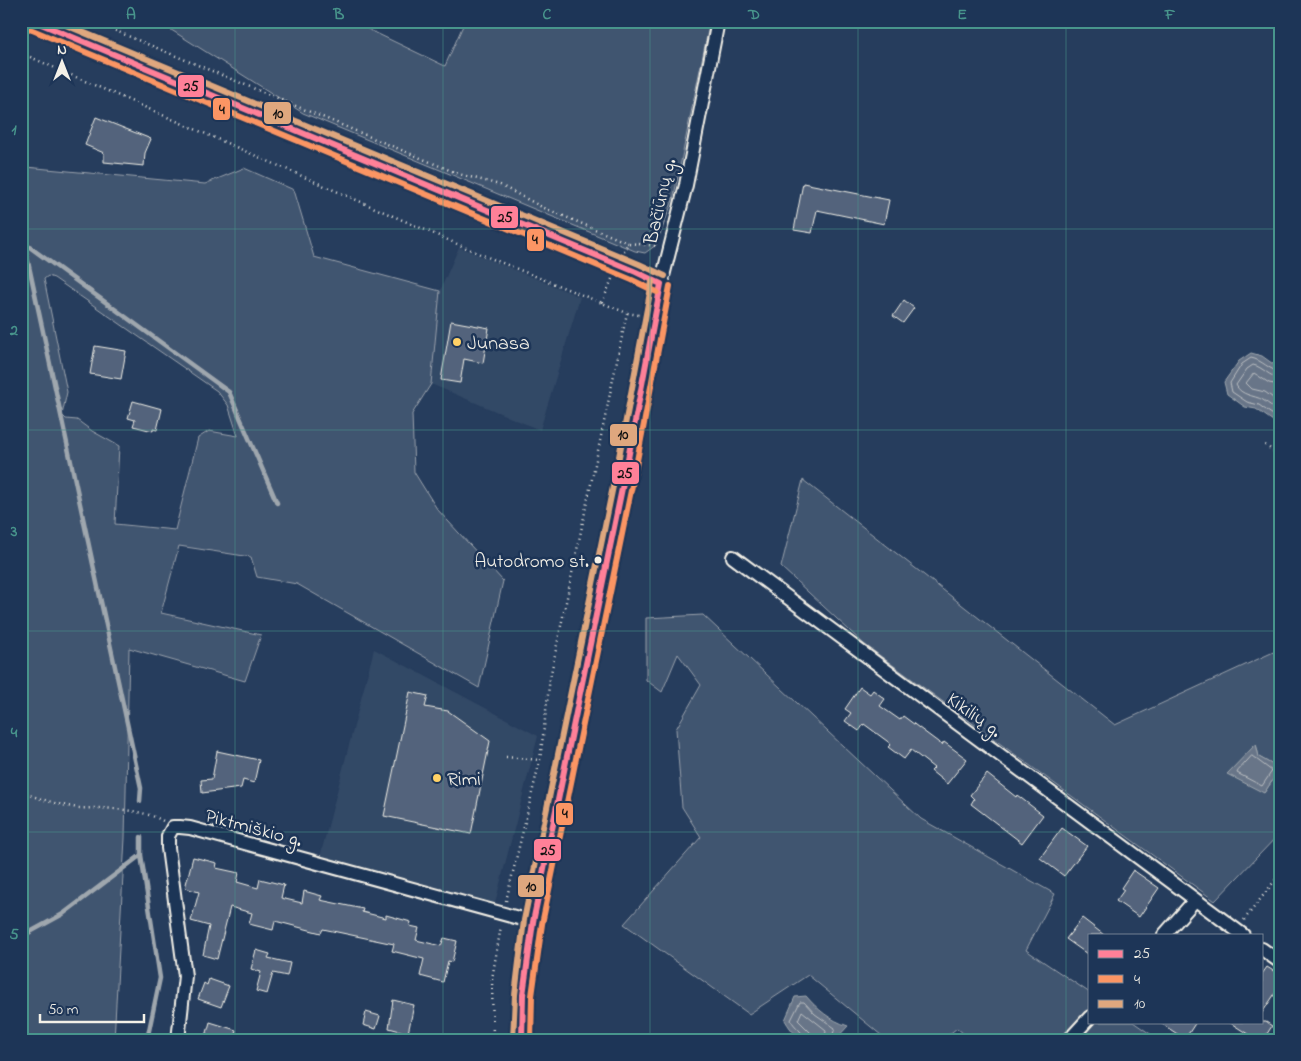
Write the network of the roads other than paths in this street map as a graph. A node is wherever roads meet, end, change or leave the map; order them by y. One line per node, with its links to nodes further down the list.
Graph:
1 (33, 21): 3 (main road)
2 (718, 21): 3 (street, Bačiūnų g.)
3 (660, 284): 6 (main road, Bačiūnų g.)
4 (732, 557): 5 (street, Kikilių g.)
5 (1196, 900): 7 (street, Kikilių g.); 8 (street)
6 (533, 922): 12 (street, Piktmiškio g.); 13 (main road, Bačiūnų g.)
7 (1239, 932)
8 (1165, 934)
9 (1264, 950): 10 (street)
10 (1280, 962)
11 (1088, 1019): 14 (street)
12 (178, 1040)
13 (522, 1040)
14 (1069, 1040)

